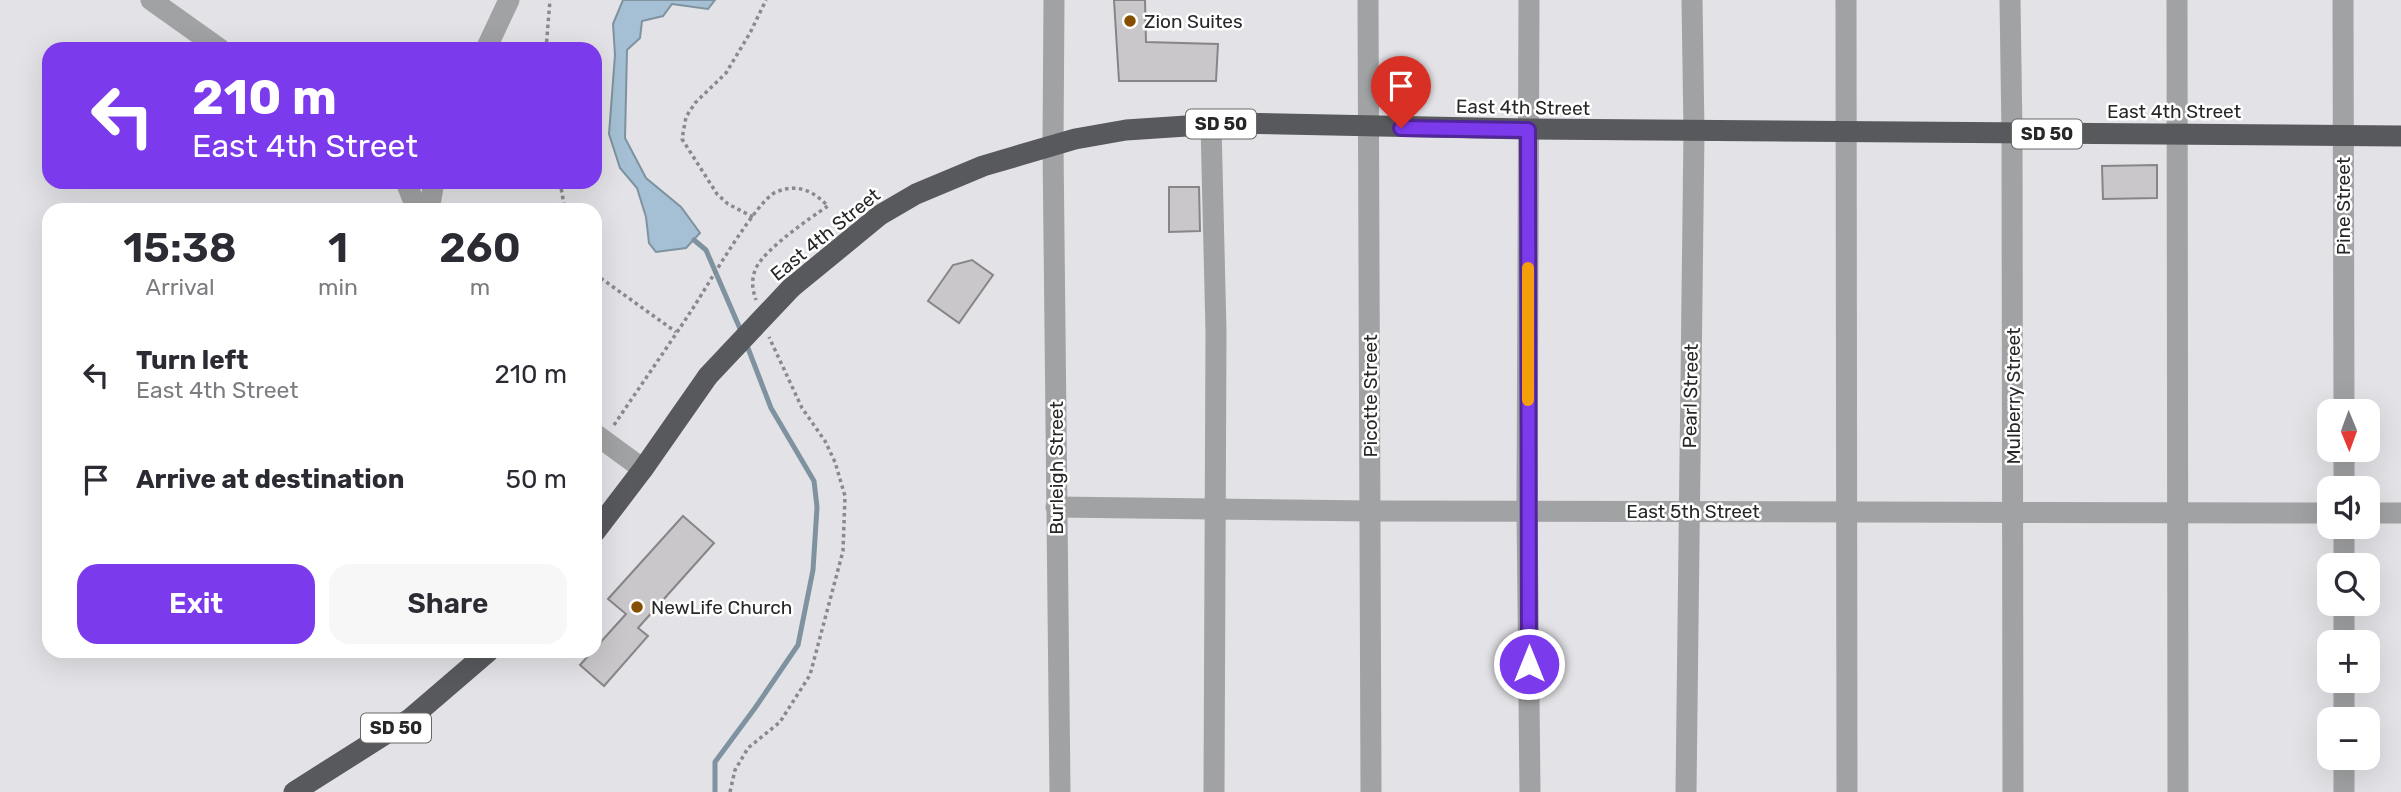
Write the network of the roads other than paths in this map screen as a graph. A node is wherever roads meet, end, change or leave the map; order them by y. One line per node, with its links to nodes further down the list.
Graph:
1 (151, 0): 11 (street)
2 (509, 0): 12 (street)
3 (1054, 0): 22 (street, Burleigh Street)
4 (1367, 0): 14 (street, Picotte Street)
5 (1529, 0): 15 (street)
6 (1692, 0): 16 (street, Pearl Street)
7 (1846, 0): 17 (street)
8 (2010, 0): 19 (street, Mulberry Street)
9 (2177, 0): 18 (street)
10 (2343, 0): 20 (street, Pine Street)
11 (210, 42)
12 (489, 42)
13 (1211, 124): 14 (highway, East 4th Street / SD 50); 22 (highway, East 4th Street / SD 50); 27 (street)
14 (1368, 127): 15 (highway, East 4th Street / SD 50); 31 (street, Picotte Street)
15 (1528, 130): 16 (highway, East 4th Street / SD 50); 29 (street)
16 (1694, 131): 17 (highway, East 4th Street / SD 50); 30 (street, Pearl Street)
17 (1847, 132): 19 (highway, East 4th Street / SD 50); 28 (street)
18 (2177, 133): 19 (highway, East 4th Street / SD 50); 20 (highway, East 4th Street / SD 50); 33 (street)
19 (2012, 134): 32 (street, Mulberry Street)
20 (2343, 135): 21 (highway, East 4th Street / SD 50); 23 (street, Pine Street)
21 (2401, 136)
22 (1053, 145): 25 (highway, East 4th Street / SD 50, bridge); 26 (street, Burleigh Street)
23 (2344, 399)
24 (602, 438): 25 (street)
25 (643, 469): 37 (highway, East 4th Street / SD 50)
26 (1056, 508): 27 (street, East 5th Street); 41 (street, Burleigh Street)
27 (1215, 510): 31 (street, East 5th Street); 42 (street)
28 (1847, 510): 30 (street, East 5th Street); 32 (street, East 5th Street); 46 (street)
29 (1527, 511): 30 (street, East 5th Street); 31 (street, East 5th Street); 44 (street)
30 (1689, 511): 45 (street, Pearl Street)
31 (1371, 512): 43 (street, Picotte Street)
32 (2012, 513): 33 (street, East 5th Street); 47 (street, Mulberry Street)
33 (2179, 513): 34 (street, East 5th Street); 48 (street)
34 (2317, 513)
35 (2380, 513): 36 (street)
36 (2401, 513)
37 (602, 523)
38 (481, 658): 40 (highway, SD 50)
39 (2344, 770): 49 (street)
40 (294, 792)
41 (1060, 792)
42 (1214, 792)
43 (1371, 792)
44 (1530, 792)
45 (1686, 792)
46 (1847, 792)
47 (2012, 792)
48 (2178, 792)
49 (2344, 792)

